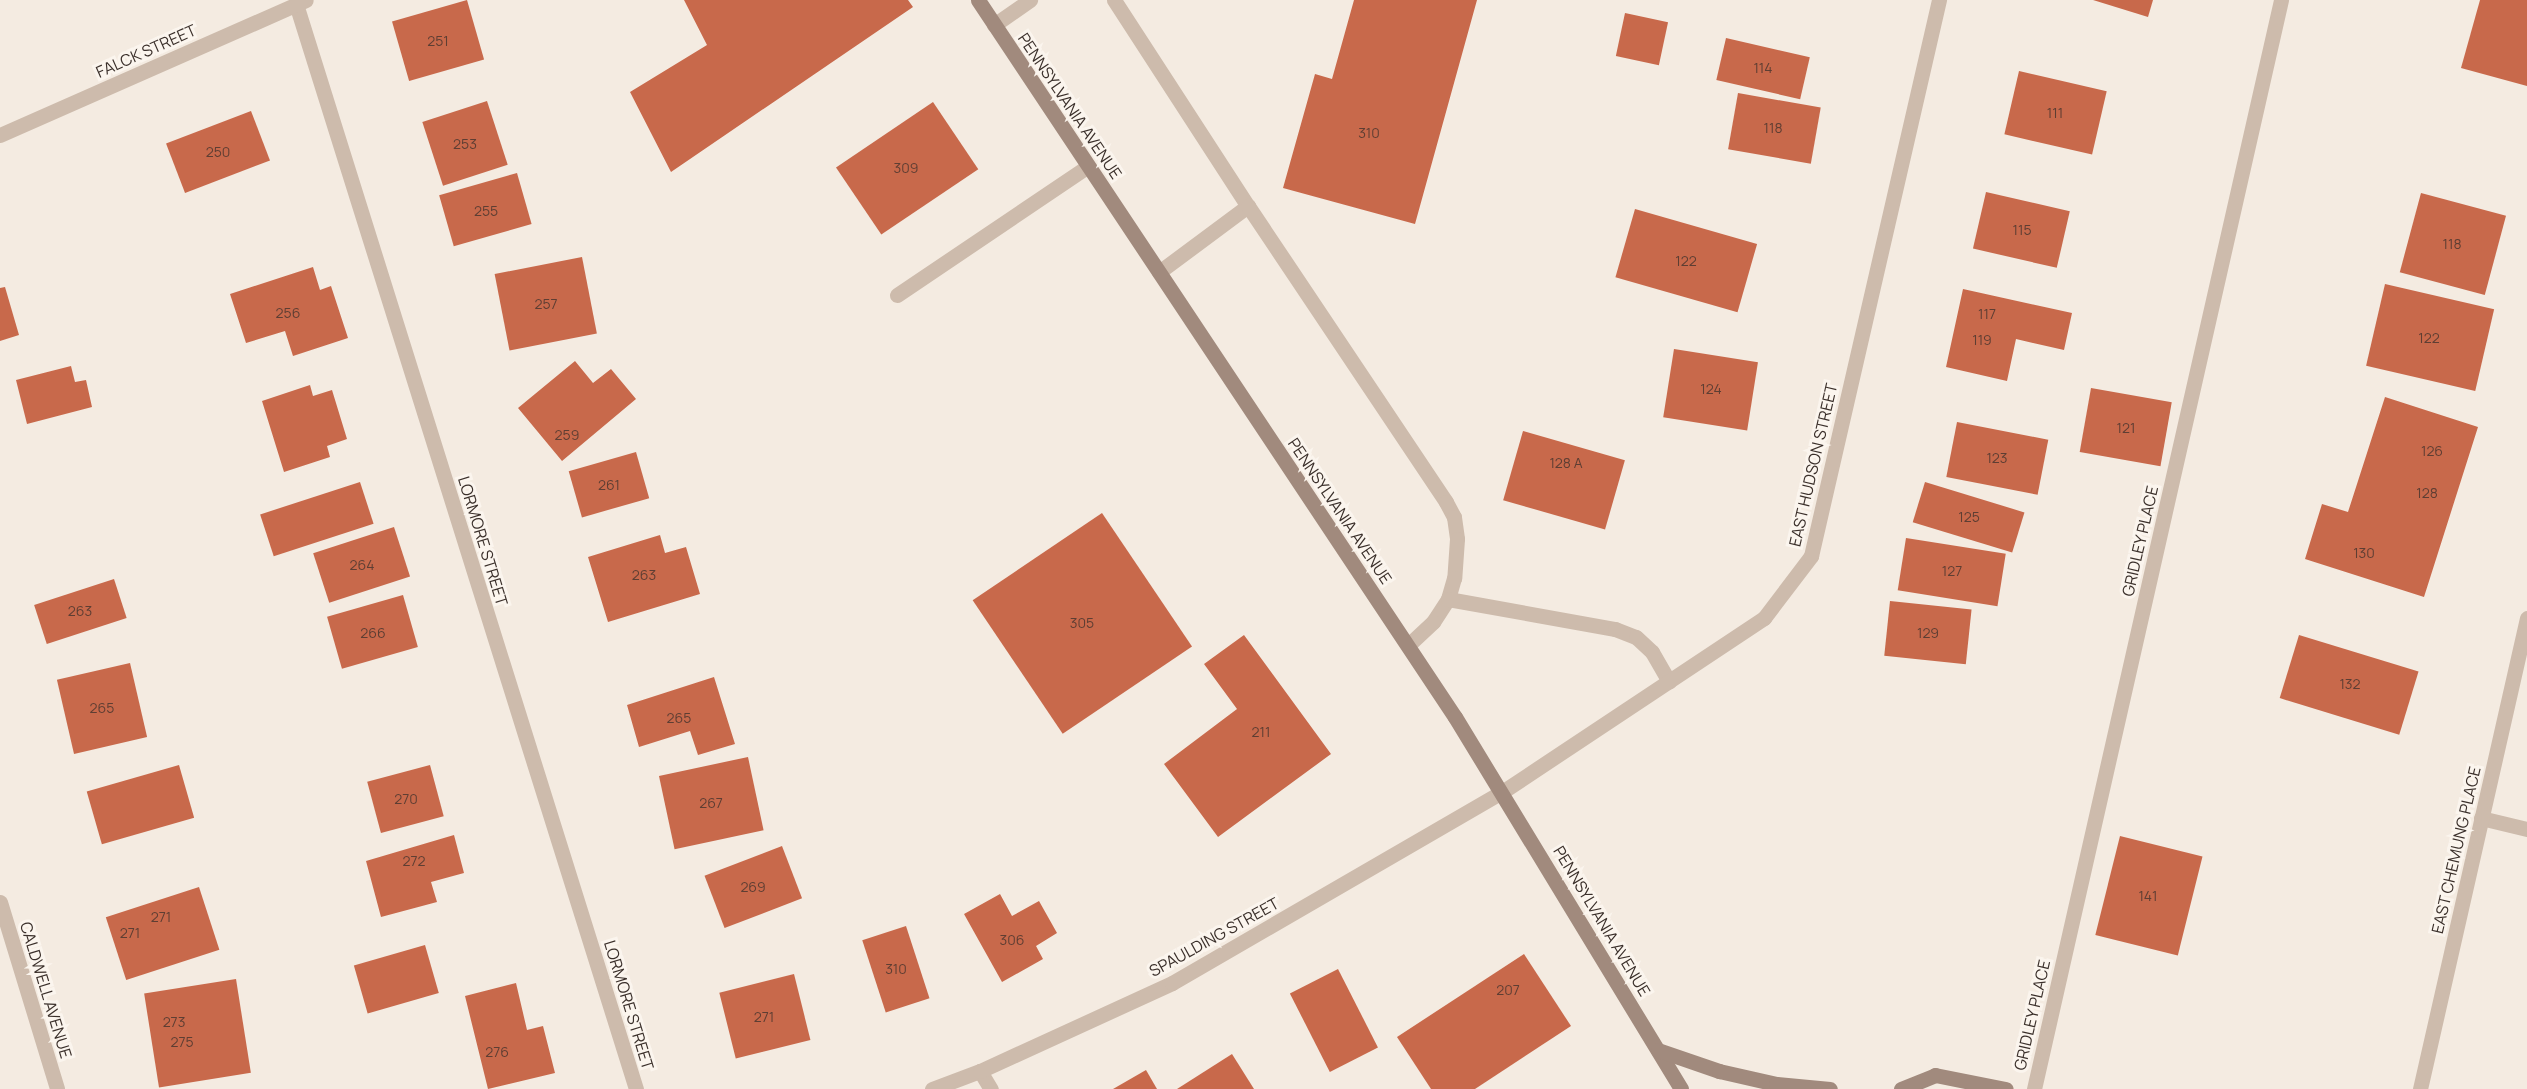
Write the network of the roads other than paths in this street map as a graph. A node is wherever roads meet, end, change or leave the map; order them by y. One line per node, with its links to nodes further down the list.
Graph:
1 (978, 0): 7 (main road, PENNSYLVANIA AVENUE)
2 (1030, 0): 7 (street)
3 (1114, 0): 10 (street)
4 (1939, 0): 16 (street, EAST HUDSON STREET)
5 (2281, 0): 31 (street, GRIDLEY PLACE)
6 (301, 2): 8 (street, FALCK STREET); 24 (street, LORMORE STREET)
7 (994, 25): 9 (main road, PENNSYLVANIA AVENUE)
8 (0, 135)
9 (1088, 166): 11 (main road, PENNSYLVANIA AVENUE); 12 (street)
10 (1248, 206): 11 (street); 13 (street)
11 (1159, 272): 15 (main road, PENNSYLVANIA AVENUE)
12 (897, 296)
13 (1448, 598): 15 (street); 16 (street)
14 (2527, 618): 18 (street, EAST CHEMUNG PLACE)
15 (1408, 645): 17 (main road, PENNSYLVANIA AVENUE)
16 (1670, 681): 17 (street, EAST HUDSON STREET)
17 (1502, 792): 21 (main road, PENNSYLVANIA AVENUE); 22 (street, SPAULDING STREET)
18 (2481, 818): 19 (street); 32 (street, EAST CHEMUNG PLACE)
19 (2527, 829)
20 (0, 902): 23 (street, CALDWELL AVENUE)
21 (1659, 1050): 27 (main road, PENNSYLVANIA AVENUE); 28 (main road)
22 (980, 1071): 25 (street, SPAULDING STREET); 26 (street)
23 (57, 1089)
24 (636, 1089)
25 (932, 1089)
26 (991, 1089)
27 (1681, 1089)
28 (1830, 1089)
29 (1901, 1089): 30 (main road)
30 (2006, 1089)
31 (2034, 1089)
32 (2420, 1089)

